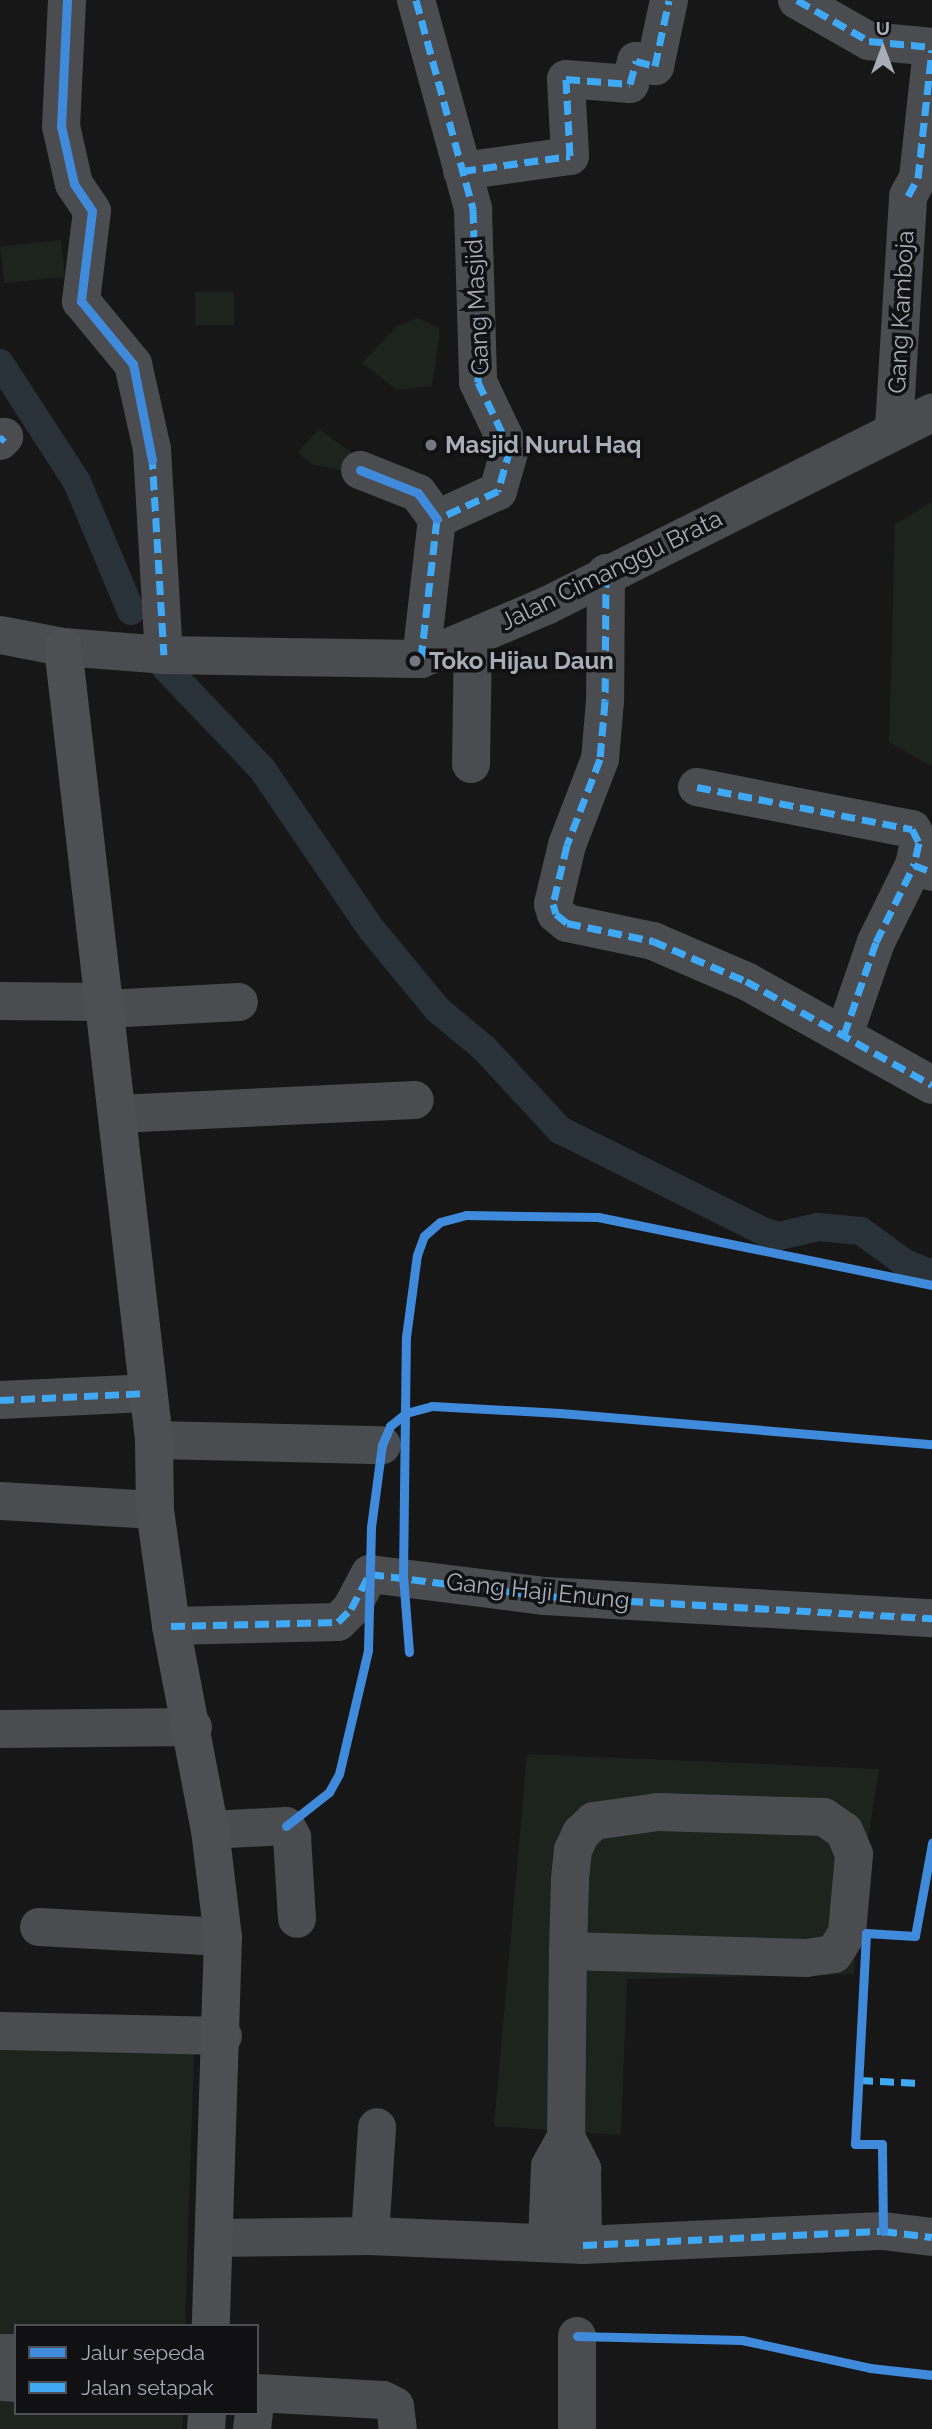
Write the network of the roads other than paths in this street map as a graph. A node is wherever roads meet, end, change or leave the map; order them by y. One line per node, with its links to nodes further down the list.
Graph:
1 (67, 0): 15 (street)
2 (416, 0): 6 (street, Gang Masjid)
3 (670, 0): 6 (street)
4 (797, 0): 5 (street)
5 (932, 48): 8 (street, Gang Kamboja)
6 (462, 171): 10 (street, Gang Masjid)
7 (932, 413): 8 (street, Jalan Cimanggu Brata)
8 (894, 428): 11 (street, Jalan Cimanggu Brata)
9 (360, 470): 10 (street)
10 (437, 519): 16 (street)
11 (606, 573): 13 (street, Jalan Cimanggu Brata); 23 (street)
12 (0, 635): 14 (street, Jalan Cimanggu Brata)
13 (473, 637): 16 (street, Jalan Cimanggu Brata); 17 (street)
14 (63, 647): 15 (street, Jalan Cimanggu Brata); 22 (main road)
15 (164, 655): 16 (street, Jalan Cimanggu Brata)
16 (421, 659)
17 (471, 764)
18 (697, 788): 19 (street)
19 (923, 868): 23 (street)
20 (0, 1001): 22 (street)
21 (239, 1002): 22 (street)
22 (106, 1006): 26 (main road)
23 (844, 1035): 24 (street)
24 (932, 1085)
25 (415, 1100): 26 (street)
26 (118, 1114): 27 (main road)
27 (146, 1393): 28 (street); 29 (main road)
28 (0, 1400)
29 (154, 1440): 30 (street); 32 (main road)
30 (382, 1445)
31 (0, 1501): 32 (street)
32 (155, 1510): 34 (main road)
33 (932, 1618): 34 (street, Gang Haji Enung)
34 (171, 1626): 35 (main road)
35 (193, 1727): 36 (street); 37 (main road)
36 (0, 1729)
37 (210, 1830): 38 (street); 40 (main road)
38 (297, 1919)
39 (39, 1927): 40 (street)
40 (223, 1937): 43 (main road)
41 (568, 1951): 41 (street); 48 (street)
42 (0, 2031): 43 (street)
43 (223, 2036): 47 (main road)
44 (377, 2127): 45 (street)
45 (370, 2236): 47 (street); 48 (street)
46 (932, 2237): 48 (street)
47 (214, 2238): 49 (main road)
48 (565, 2244)
49 (211, 2324)
50 (577, 2336): 54 (street)
51 (259, 2394): 52 (street)
52 (318, 2413): 53 (street)
53 (398, 2429)
54 (584, 2429)

